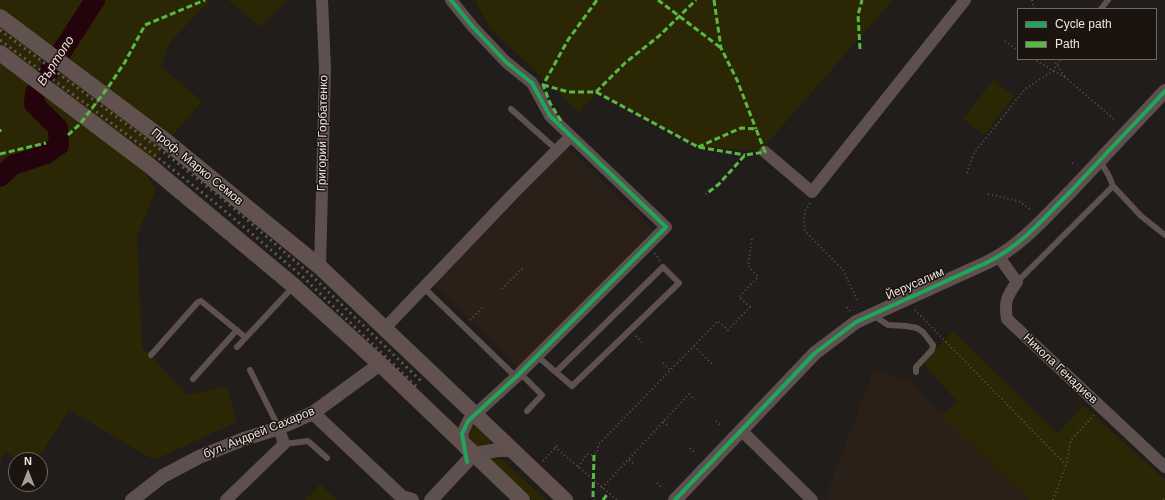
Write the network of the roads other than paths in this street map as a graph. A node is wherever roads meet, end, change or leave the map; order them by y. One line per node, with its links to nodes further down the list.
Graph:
1 (322, 0): 17 (street, Григорий Горбатенко)
2 (451, 0): 10 (street)
3 (965, 0): 12 (street)
4 (1108, 0): 5 (lane)
5 (1102, 8)
6 (0, 17): 17 (main road, Проф. Марко Семов)
7 (0, 53): 19 (main road)
8 (1165, 91): 13 (street, Йерусалим)
9 (511, 109): 11 (lane)
10 (571, 136): 11 (street); 27 (street)
11 (557, 150): 20 (street)
12 (765, 152)
13 (1099, 160): 14 (lane); 16 (street, Йерусалим)
14 (1113, 186): 15 (lane); 18 (lane)
15 (1165, 235)
16 (999, 257): 18 (street); 21 (street, Йерусалим)
17 (320, 267): 22 (main road, Проф. Марко Семов)
18 (1017, 282): 43 (street, Никола Генадиев)
19 (294, 286): 24 (lane); 28 (main road)
20 (424, 288): 22 (street); 32 (lane)
21 (871, 314): 31 (lane); 38 (street, Йерусалим)
22 (385, 328): 36 (main road)
23 (237, 330): 24 (lane); 26 (lane); 33 (lane)
24 (245, 337): 25 (lane)
25 (237, 347)
26 (151, 355)
27 (537, 356): 30 (lane); 32 (street)
28 (380, 364): 35 (street, бул. Андрей Сахаров); 41 (main road)
29 (250, 370): 37 (lane)
30 (556, 372): 30 (lane)
31 (916, 372)
32 (518, 375): 34 (lane); 36 (street)
33 (193, 379)
34 (527, 411)
35 (313, 413): 37 (street, бул. Андрей Сахаров); 44 (street)
36 (475, 415): 40 (main road); 41 (street)
37 (279, 428): 39 (street); 45 (street, бул. Андрей Сахаров)
38 (741, 430): 50 (street, Йерусалим); 51 (street)
39 (284, 444): 42 (lane); 46 (street)
40 (512, 450): 41 (street); 49 (main road)
41 (468, 454): 47 (street); 48 (main road)
42 (327, 458)
43 (1165, 467)
44 (407, 499)
45 (132, 500)
46 (226, 500)
47 (431, 500)
48 (522, 500)
49 (564, 500)
50 (675, 500)
51 (812, 500)

